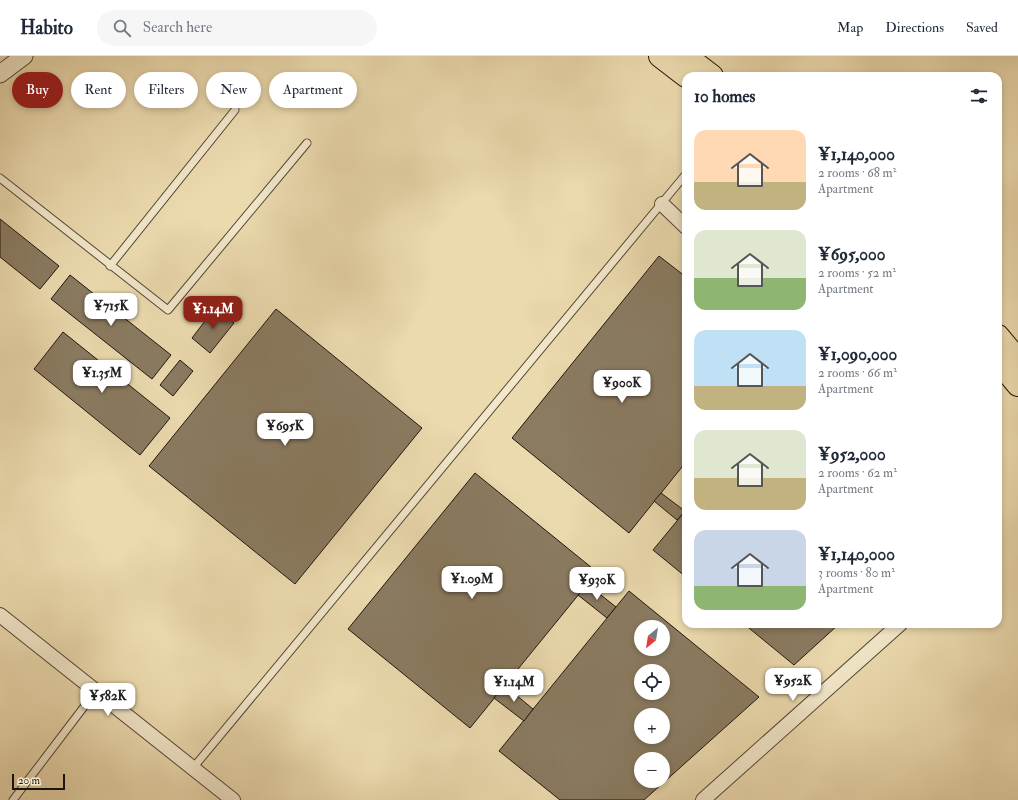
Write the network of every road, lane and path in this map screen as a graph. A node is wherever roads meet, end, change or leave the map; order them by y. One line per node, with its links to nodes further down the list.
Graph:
1 (24, 56): 6 (street)
2 (660, 56): 5 (main road)
3 (686, 56): 4 (main road)
4 (707, 72)
5 (682, 73)
6 (0, 74)
7 (235, 110): 13 (lane)
8 (307, 143): 13 (lane)
9 (0, 178): 13 (lane)
10 (682, 179): 11 (lane)
11 (662, 204): 12 (street); 21 (lane)
12 (682, 223)
13 (110, 266)
14 (1002, 341): 15 (main road)
15 (1018, 360)
16 (1002, 366): 17 (main road)
17 (1018, 385)
18 (0, 615): 20 (street)
19 (896, 628): 24 (street)
20 (96, 691): 21 (street); 22 (lane)
21 (193, 768): 23 (street)
22 (13, 800)
23 (233, 800)
24 (703, 800)

